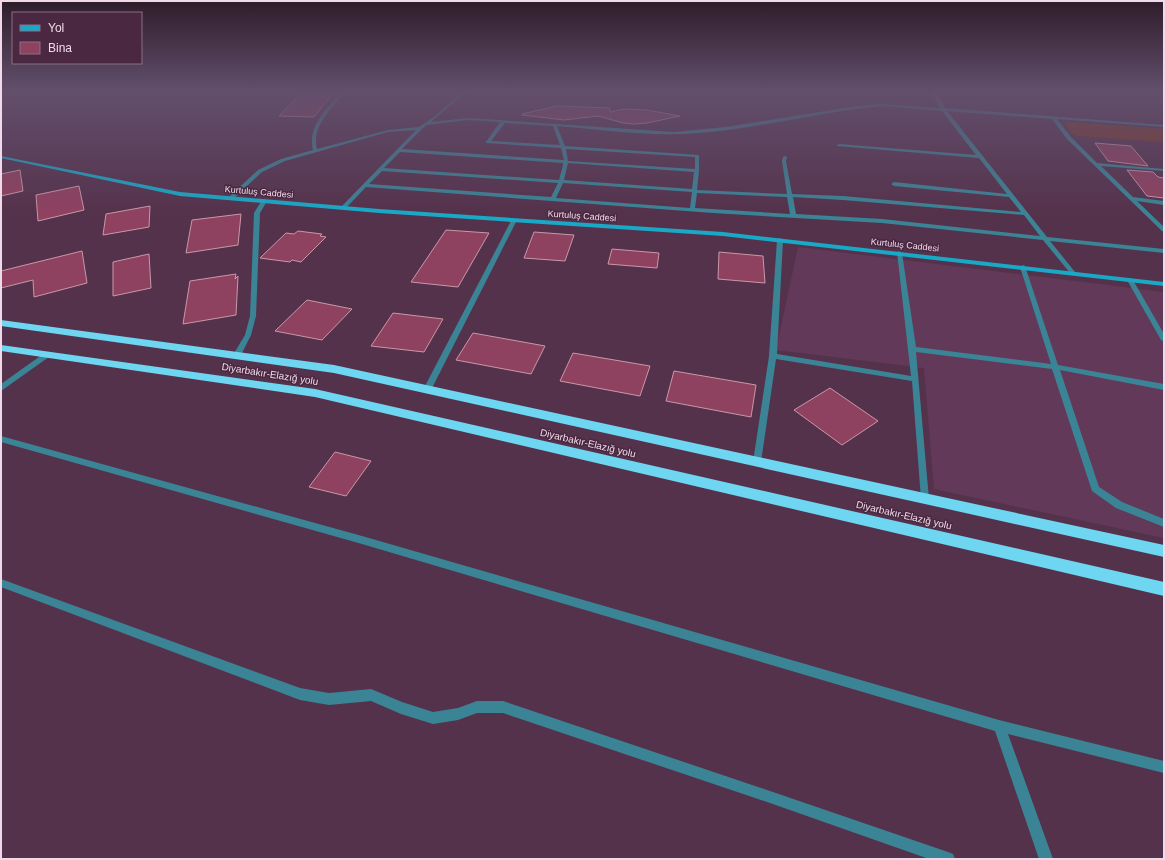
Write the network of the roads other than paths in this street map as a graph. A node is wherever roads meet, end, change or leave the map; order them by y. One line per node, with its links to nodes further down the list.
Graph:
1 (314, 132): 13 (street)
2 (384, 132): 13 (street)
3 (416, 132): 12 (street)
4 (495, 132): 10 (street)
5 (557, 132): 10 (street)
6 (659, 132): 7 (street)
7 (701, 132)
8 (960, 132): 16 (street)
9 (1065, 132): 18 (street)
10 (563, 146): 17 (street); 21 (street)
11 (839, 146): 16 (street)
12 (398, 150): 17 (street); 19 (street)
13 (315, 151): 28 (street)
14 (1, 157): 28 (main road, Kurtuluş Caddesi)
15 (785, 157): 26 (street)
16 (979, 157): 27 (street)
17 (566, 162): 21 (street); 22 (street)
18 (1096, 164): 20 (street); 30 (street)
19 (380, 168): 22 (street); 24 (street)
20 (1164, 170)
21 (697, 171): 25 (street)
22 (563, 180): 25 (street); 29 (street)
23 (894, 184): 27 (street)
24 (365, 185): 29 (street); 33 (street)
25 (694, 190): 26 (street); 34 (street)
26 (789, 196): 35 (street); 36 (street)
27 (1011, 196): 35 (street)
28 (231, 198): 31 (main road, Kurtuluş Caddesi)
29 (553, 199): 34 (street)
30 (1133, 200): 32 (street); 38 (street)
31 (264, 201): 33 (main road, Kurtuluş Caddesi); 52 (street)
32 (1164, 203)
33 (343, 208): 37 (main road, Kurtuluş Caddesi)
34 (692, 209): 36 (street)
35 (1026, 214): 39 (street)
36 (793, 215): 39 (street)
37 (514, 220): 40 (main road, Kurtuluş Caddesi); 58 (street)
38 (1164, 230)
39 (1046, 238): 41 (street); 44 (street)
40 (780, 240): 42 (main road, Kurtuluş Caddesi); 53 (street)
41 (1164, 251)
42 (898, 253): 43 (main road, Kurtuluş Caddesi); 50 (street)
43 (1023, 267): 44 (main road, Kurtuluş Caddesi); 54 (street)
44 (1072, 272): 45 (main road, Kurtuluş Caddesi)
45 (1130, 280): 46 (main road, Kurtuluş Caddesi); 48 (street)
46 (1164, 284)
47 (1, 323): 52 (highway, Diyarbakır-Elazığ yolu)
48 (1164, 340)
49 (1, 348): 51 (highway, Diyarbakır-Elazığ yolu)
50 (912, 349): 54 (street); 55 (street)
51 (49, 354): 57 (street); 65 (highway, Diyarbakır-Elazığ yolu)
52 (237, 355): 58 (highway, Diyarbakır-Elazığ yolu)
53 (773, 356): 55 (street); 60 (street)
54 (1056, 368): 56 (street); 62 (street)
55 (915, 379): 61 (street)
56 (1164, 387)
57 (1, 388)
58 (427, 390): 60 (highway, Diyarbakır-Elazığ yolu)
59 (1, 439): 66 (street)
60 (757, 462): 61 (highway, Diyarbakır-Elazığ yolu)
61 (924, 499): 63 (highway, Diyarbakır-Elazığ yolu)
62 (1164, 524)
63 (1164, 551)
64 (1, 583): 68 (street)
65 (1164, 589)
66 (999, 726): 67 (street); 69 (street)
67 (1164, 767)
68 (948, 859)
69 (1046, 859)

